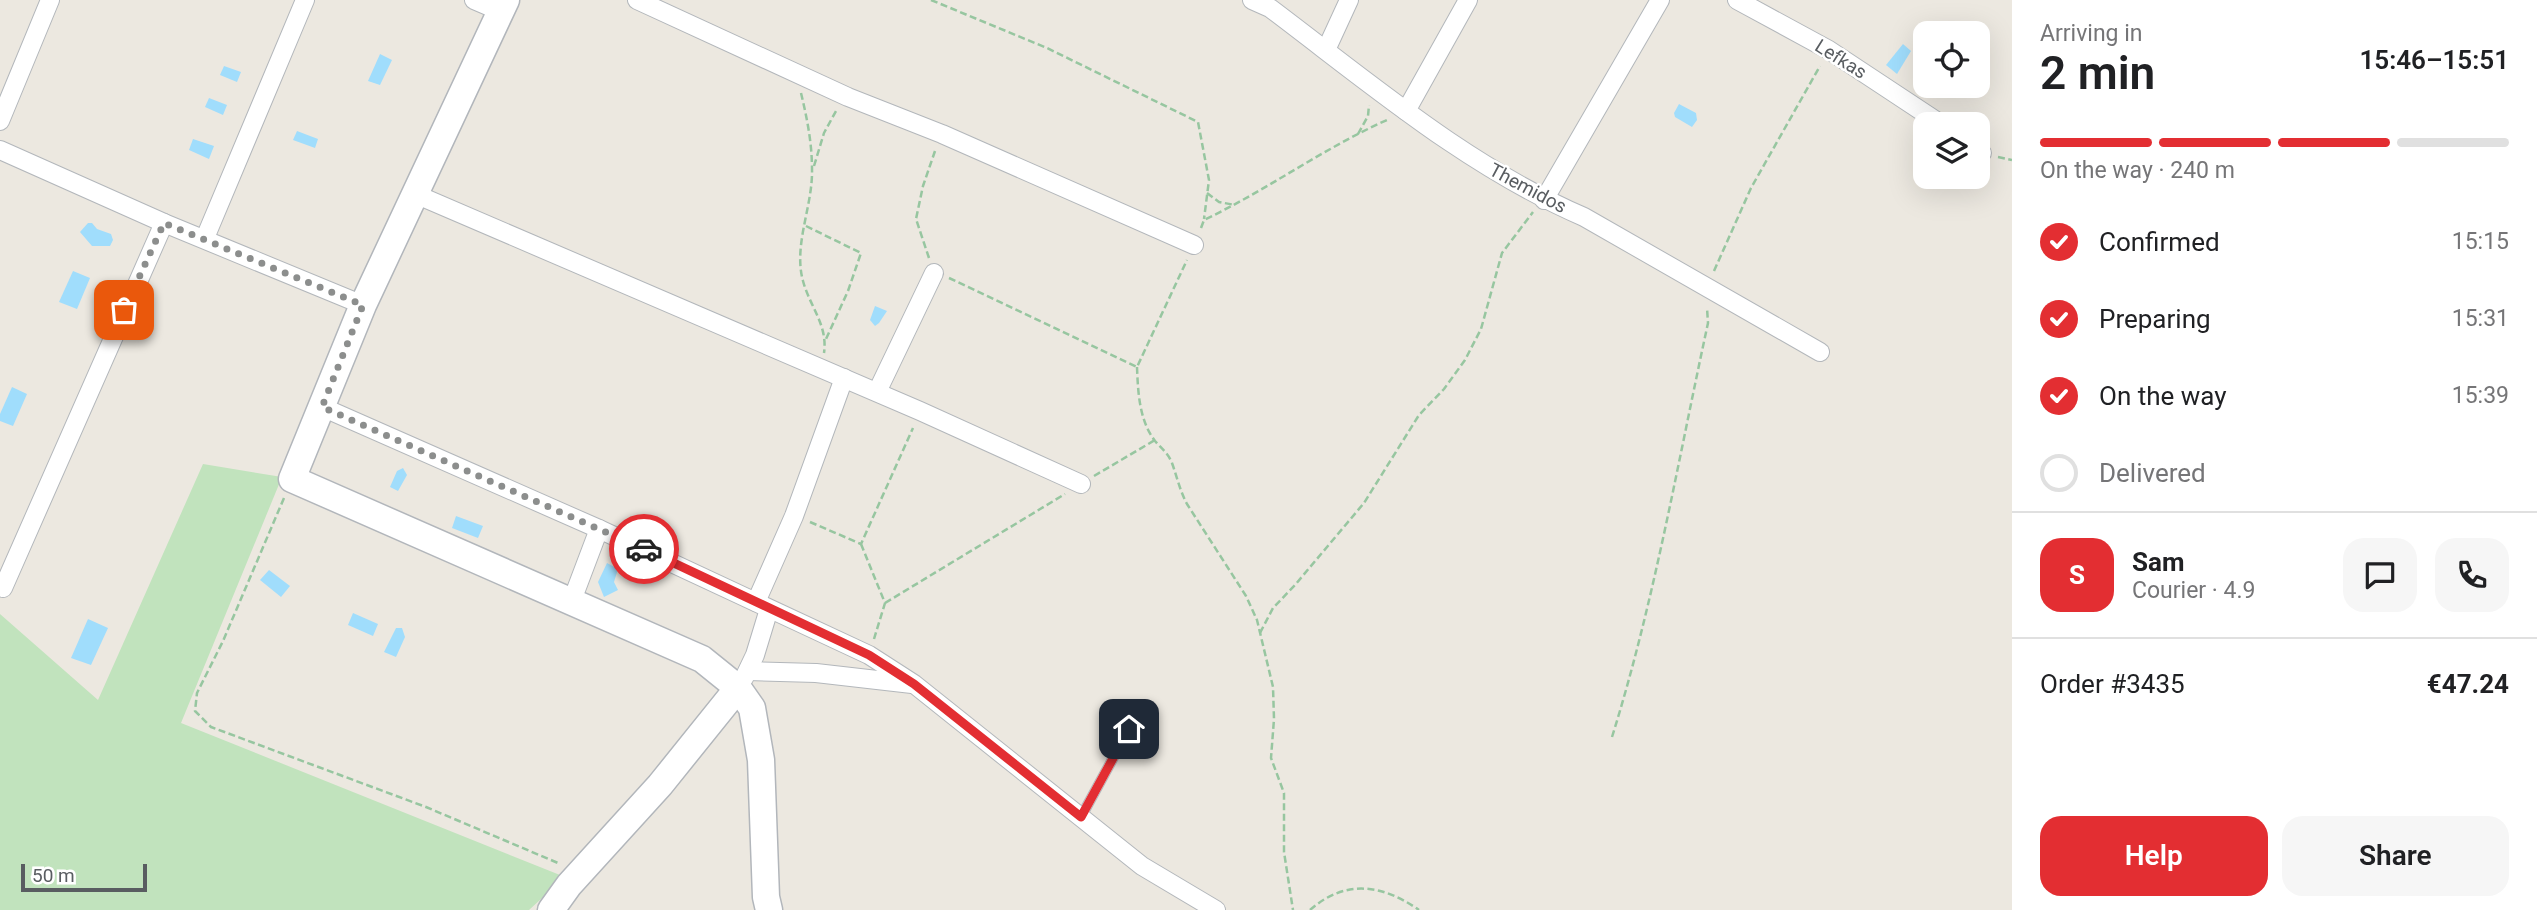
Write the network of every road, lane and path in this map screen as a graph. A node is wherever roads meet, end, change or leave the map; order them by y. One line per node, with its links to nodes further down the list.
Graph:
1 (50, 0): 19 (street)
2 (305, 0): 31 (street)
3 (474, 0): 11 (street)
4 (637, 0): 14 (street)
5 (931, 0): 24 (path)
6 (1252, 0): 12 (street, Themidos)
7 (1349, 0): 12 (street)
8 (1468, 0): 17 (street)
9 (1660, 0): 26 (street)
10 (1737, 0): 13 (street, Lefkas)
11 (504, 6): 25 (street)
12 (1326, 50): 15 (street, Themidos)
13 (1829, 50): 18 (street, Lefkas); 34 (path)
14 (796, 73): 16 (street); 23 (path)
15 (1364, 79): 17 (street, Themidos); 21 (path)
16 (848, 97): 20 (street); 23 (path)
17 (1406, 111): 21 (path); 26 (street, Themidos)
18 (1923, 112)
19 (0, 121)
20 (942, 134): 32 (street); 33 (path)
21 (1358, 134): 27 (path)
22 (0, 150): 29 (street)
23 (813, 169): 30 (path)
24 (1207, 193): 27 (path); 28 (path)
25 (415, 194): 35 (street); 39 (street)
26 (1544, 200): 34 (street, Themidos); 54 (path)
27 (1235, 205): 28 (path)
28 (1204, 220): 32 (path)
29 (164, 223): 31 (street); 50 (street)
30 (806, 226): 36 (path); 36 (path)
31 (205, 238): 35 (street)
32 (1194, 245): 38 (path)
33 (934, 273): 38 (path); 41 (street)
34 (1706, 288): 37 (street, Themidos); 59 (path)
35 (363, 305): 42 (street)
36 (826, 339): 39 (path)
37 (1820, 352)
38 (1137, 367): 44 (path)
39 (821, 369): 40 (street)
40 (844, 378): 41 (street); 47 (street)
41 (877, 392): 43 (street)
42 (322, 407): 45 (street); 48 (street)
43 (920, 411): 46 (street); 49 (path)
44 (1155, 440): 46 (path); 54 (path)
45 (292, 479): 51 (street); 61 (path)
46 (1081, 484): 52 (path)
47 (794, 516): 49 (path); 53 (street)
48 (599, 529): 51 (street); 53 (street)
49 (861, 544): 52 (path)
50 (3, 588)
51 (571, 603): 56 (street)
52 (885, 603): 55 (path)
53 (763, 606): 55 (street); 56 (street)
54 (1260, 633): 65 (path)
55 (869, 655): 57 (street)
56 (743, 680): 57 (street); 61 (street); 63 (street)
57 (914, 684): 60 (street)
58 (1141, 707): 60 (lane)
59 (1612, 737)
60 (1081, 817): 64 (street)
61 (581, 873): 62 (street)
62 (551, 910)
63 (769, 910)
64 (1216, 910)
65 (1293, 910)
66 (1310, 910): 67 (path)
67 (1419, 910)

